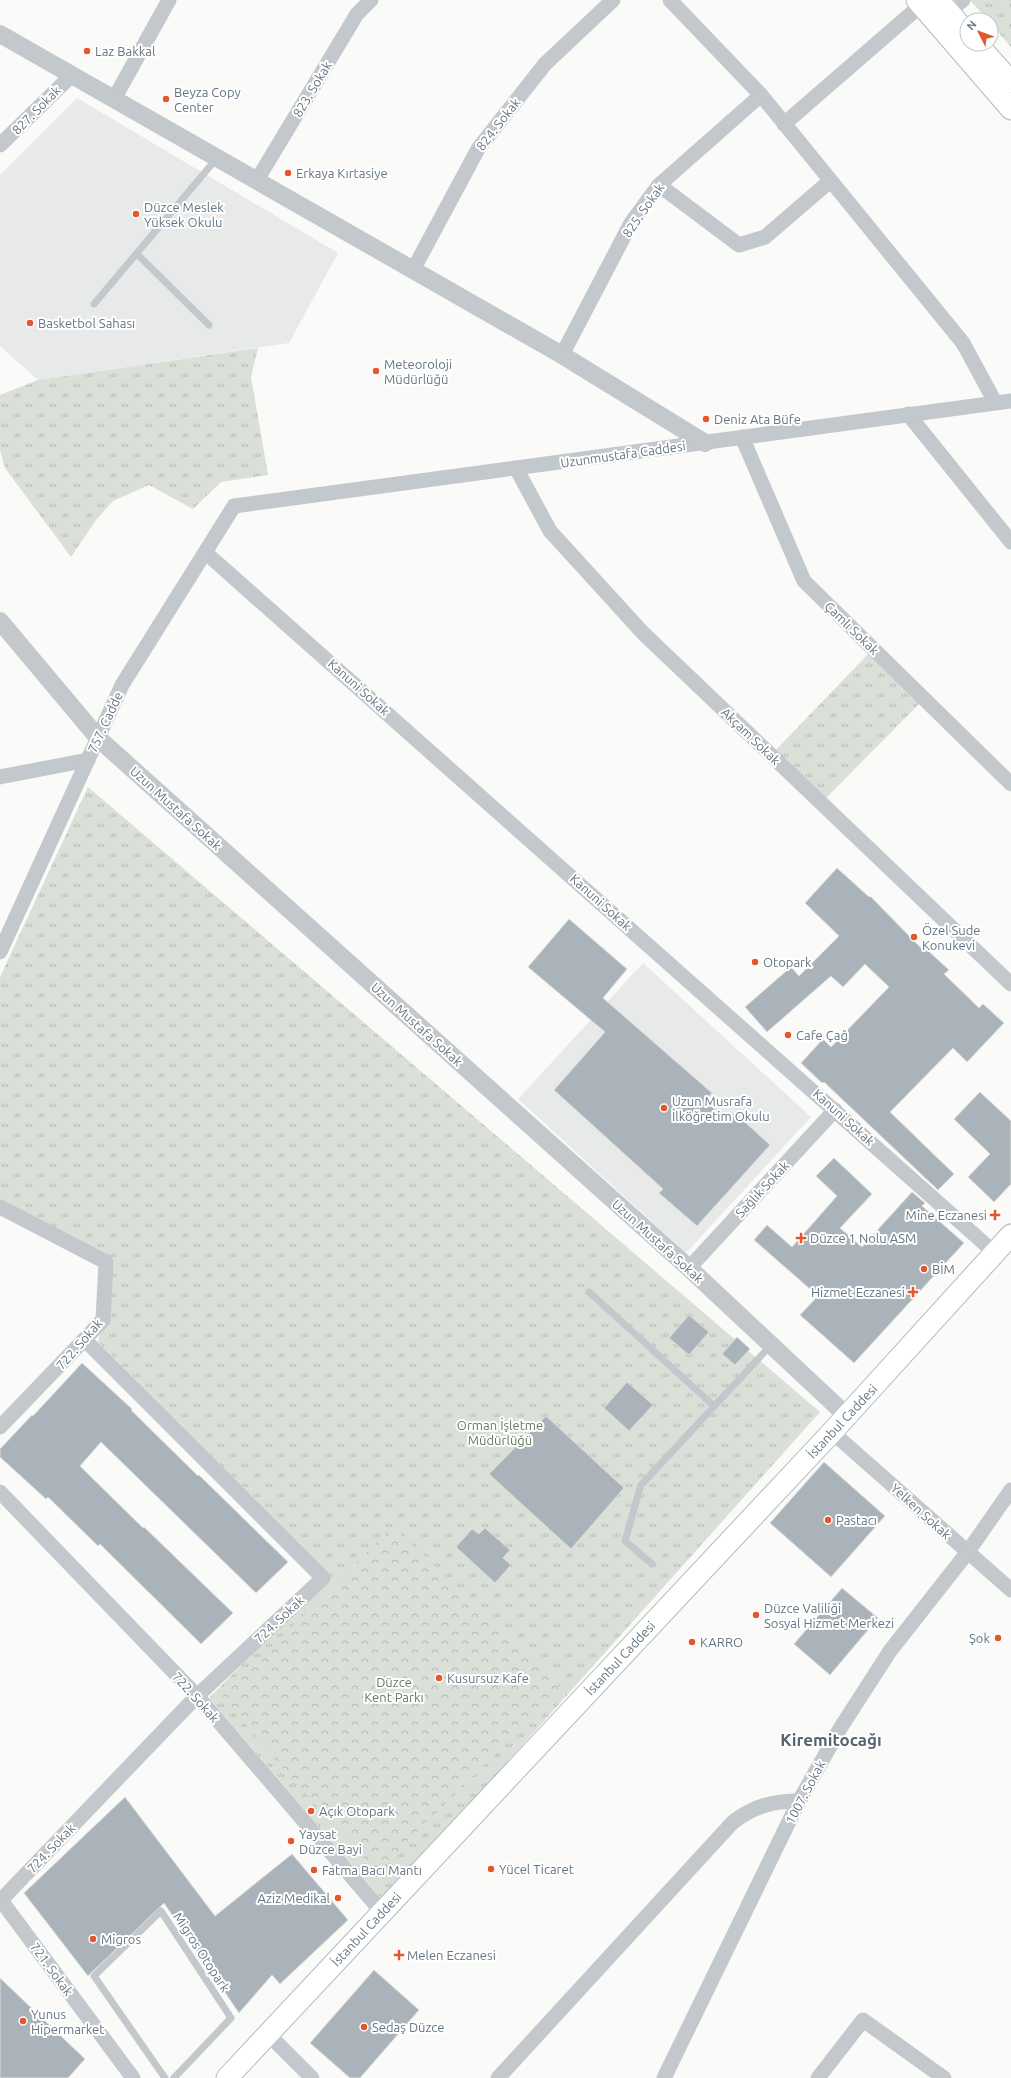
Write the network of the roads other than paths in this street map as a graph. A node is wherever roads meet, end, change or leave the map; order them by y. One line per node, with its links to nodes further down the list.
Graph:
1 (170, 0): 12 (street)
2 (371, 0): 17 (street, 823. Sokak)
3 (613, 0): 21 (street, 824. Sokak)
4 (670, 0): 11 (street)
5 (937, 6): 6 (main road); 13 (main road); 14 (street)
6 (959, 26)
7 (0, 34): 9 (street)
8 (984, 52): 10 (main road)
9 (72, 74): 12 (street); 15 (street, 827. Sokak)
10 (1011, 82)
11 (761, 95): 14 (street); 19 (street, 825. Sokak)
12 (114, 99): 16 (street)
13 (1011, 109)
14 (784, 124): 18 (street)
15 (0, 145)
16 (217, 158): 17 (street); 20 (lane)
17 (257, 180): 21 (street)
18 (830, 181): 19 (street); 26 (street)
19 (659, 185): 24 (street, 825. Sokak)
20 (137, 254): 22 (lane); 23 (lane)
21 (412, 270): 24 (street)
22 (94, 304)
23 (209, 325)
24 (562, 355): 29 (street)
25 (1011, 401): 26 (street, Uzunmustafa Caddesi)
26 (995, 402): 27 (street, Uzunmustafa Caddesi)
27 (908, 414): 28 (street, Uzunmustafa Caddesi); 32 (street)
28 (742, 437): 29 (street, Uzunmustafa Caddesi); 38 (street, Çamlı Sokak)
29 (705, 443): 30 (street, Uzunmustafa Caddesi)
30 (516, 468): 31 (street, Uzunmustafa Caddesi); 40 (street, Akçam Sokak)
31 (234, 506): 33 (street, 757. Cadde)
32 (1011, 542)
33 (206, 552): 35 (street, 757. Cadde); 41 (street, Kanuni Sokak)
34 (0, 621): 35 (street, Uzun Mustafa Sokak)
35 (99, 739): 36 (street, 757. Cadde); 45 (street, Uzun Mustafa Sokak)
36 (88, 760): 37 (street); 39 (street, 757. Cadde)
37 (0, 777)
38 (1011, 784)
39 (0, 952)
40 (1008, 976)
41 (835, 1110): 44 (street, Kanuni Sokak); 45 (street, Sağlık Sokak)
42 (0, 1207): 47 (street, 722. Sokak)
43 (1011, 1235): 44 (main road, İstanbul Caddesi)
44 (995, 1253): 50 (main road, İstanbul Caddesi)
45 (689, 1268): 48 (street, Uzun Mustafa Sokak)
46 (589, 1292): 49 (lane)
47 (85, 1340): 51 (street, 722. Sokak); 58 (street, 724. Sokak)
48 (771, 1344): 49 (lane); 50 (street, Uzun Mustafa Sokak)
49 (714, 1406): 56 (lane)
50 (847, 1416): 52 (main road, İstanbul Caddesi)
51 (0, 1427)
52 (832, 1432): 55 (street, Yelken Sokak); 61 (main road, İstanbul Caddesi)
53 (1011, 1490): 55 (street, 1007. Sokak)
54 (0, 1492): 58 (street, 722. Sokak)
55 (967, 1552): 57 (street, Yelken Sokak); 59 (street, 1007. Sokak)
56 (652, 1564)
57 (1011, 1590)
58 (197, 1696): 60 (street, 724. Sokak); 61 (street, 722. Sokak)
59 (799, 1801): 68 (street); 69 (street, 1007. Sokak)
60 (1, 1899): 63 (street, 721. Sokak)
61 (382, 1912): 62 (main road, İstanbul Caddesi)
62 (268, 2034): 66 (main road, İstanbul Caddesi); 67 (street)
63 (133, 2078)
64 (165, 2078): 65 (lane, Migros Otopark)
65 (174, 2078)
66 (227, 2078)
67 (312, 2078)
68 (498, 2078)
69 (664, 2078)
70 (818, 2078): 71 (street)
71 (944, 2078)

